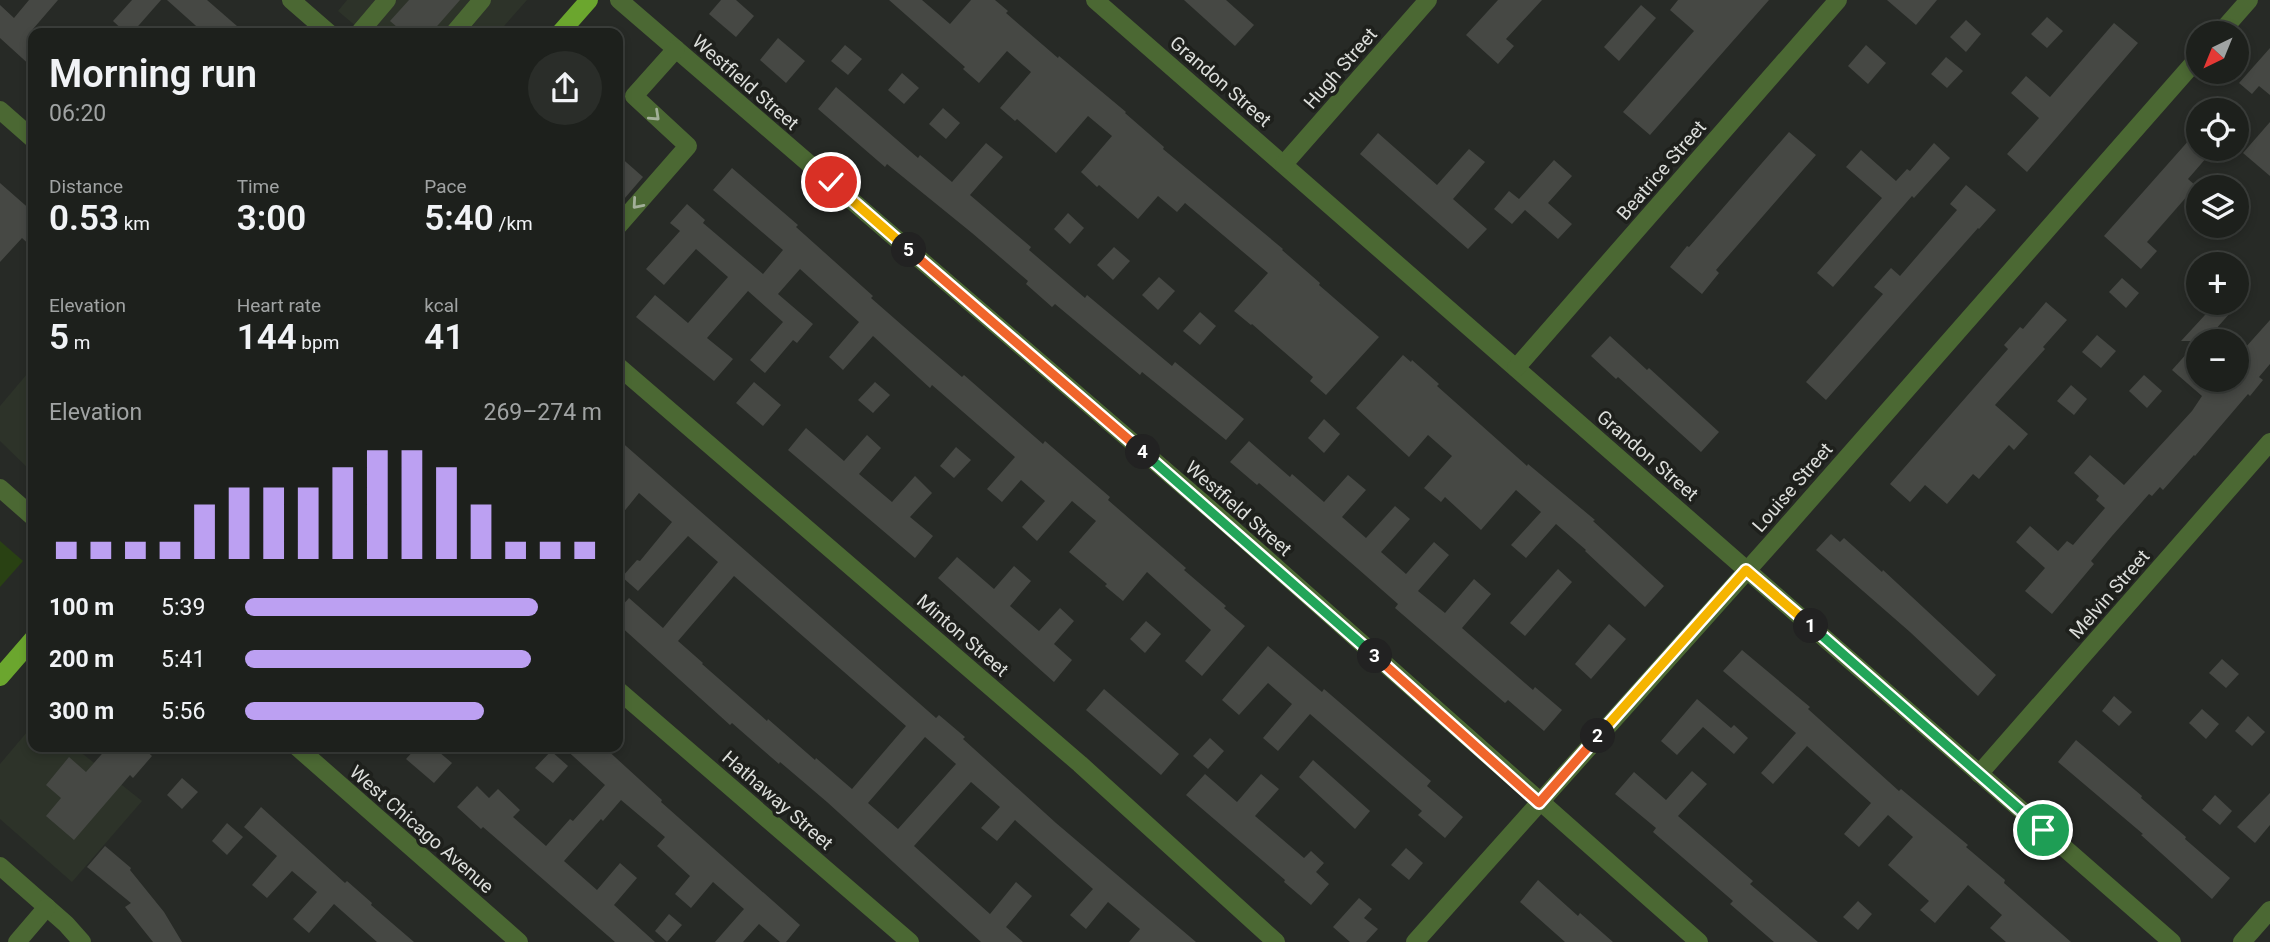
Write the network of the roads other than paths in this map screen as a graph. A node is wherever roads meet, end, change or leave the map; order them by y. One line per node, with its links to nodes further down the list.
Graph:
1 (290, 0): 11 (street)
2 (387, 0): 12 (street)
3 (482, 0): 13 (street)
4 (589, 0): 14 (main road)
5 (619, 0): 15 (street, Westfield Street)
6 (1095, 0): 19 (street, Grandon Street)
7 (1428, 0): 19 (street, Hugh Street)
8 (1838, 0): 21 (street, Beatrice Street)
9 (2249, 0): 10 (street)
10 (2231, 21)
11 (322, 28)
12 (363, 28)
13 (458, 28)
14 (564, 28)
15 (676, 49): 20 (street, one-way to 20); 32 (street, Westfield Street)
16 (2186, 72): 26 (street, Louise Street)
17 (0, 110): 18 (street)
18 (28, 135)
19 (1284, 164): 21 (street, Grandon Street)
20 (623, 220)
21 (1516, 368): 26 (street, Grandon Street)
22 (623, 370): 40 (street, Minton Street)
23 (2270, 442): 31 (street, Melvin Street)
24 (0, 488): 25 (street)
25 (28, 513)
26 (1746, 570): 31 (street, Grandon Street); 32 (street, Louise Street)
27 (28, 645): 28 (main road)
28 (0, 677)
29 (623, 694): 39 (street, Hathaway Street)
30 (303, 752): 38 (street, West Chicago Avenue)
31 (1979, 774): 43 (street, Grandon Street)
32 (1539, 803): 41 (street, Louise Street); 42 (street, Westfield Street)
33 (0, 866): 34 (street)
34 (47, 907): 36 (street); 37 (street)
35 (2270, 911): 44 (street)
36 (17, 942)
37 (82, 942)
38 (519, 942)
39 (910, 942)
40 (1276, 942)
41 (1415, 942)
42 (1699, 942)
43 (2172, 942)
44 (2242, 942)

